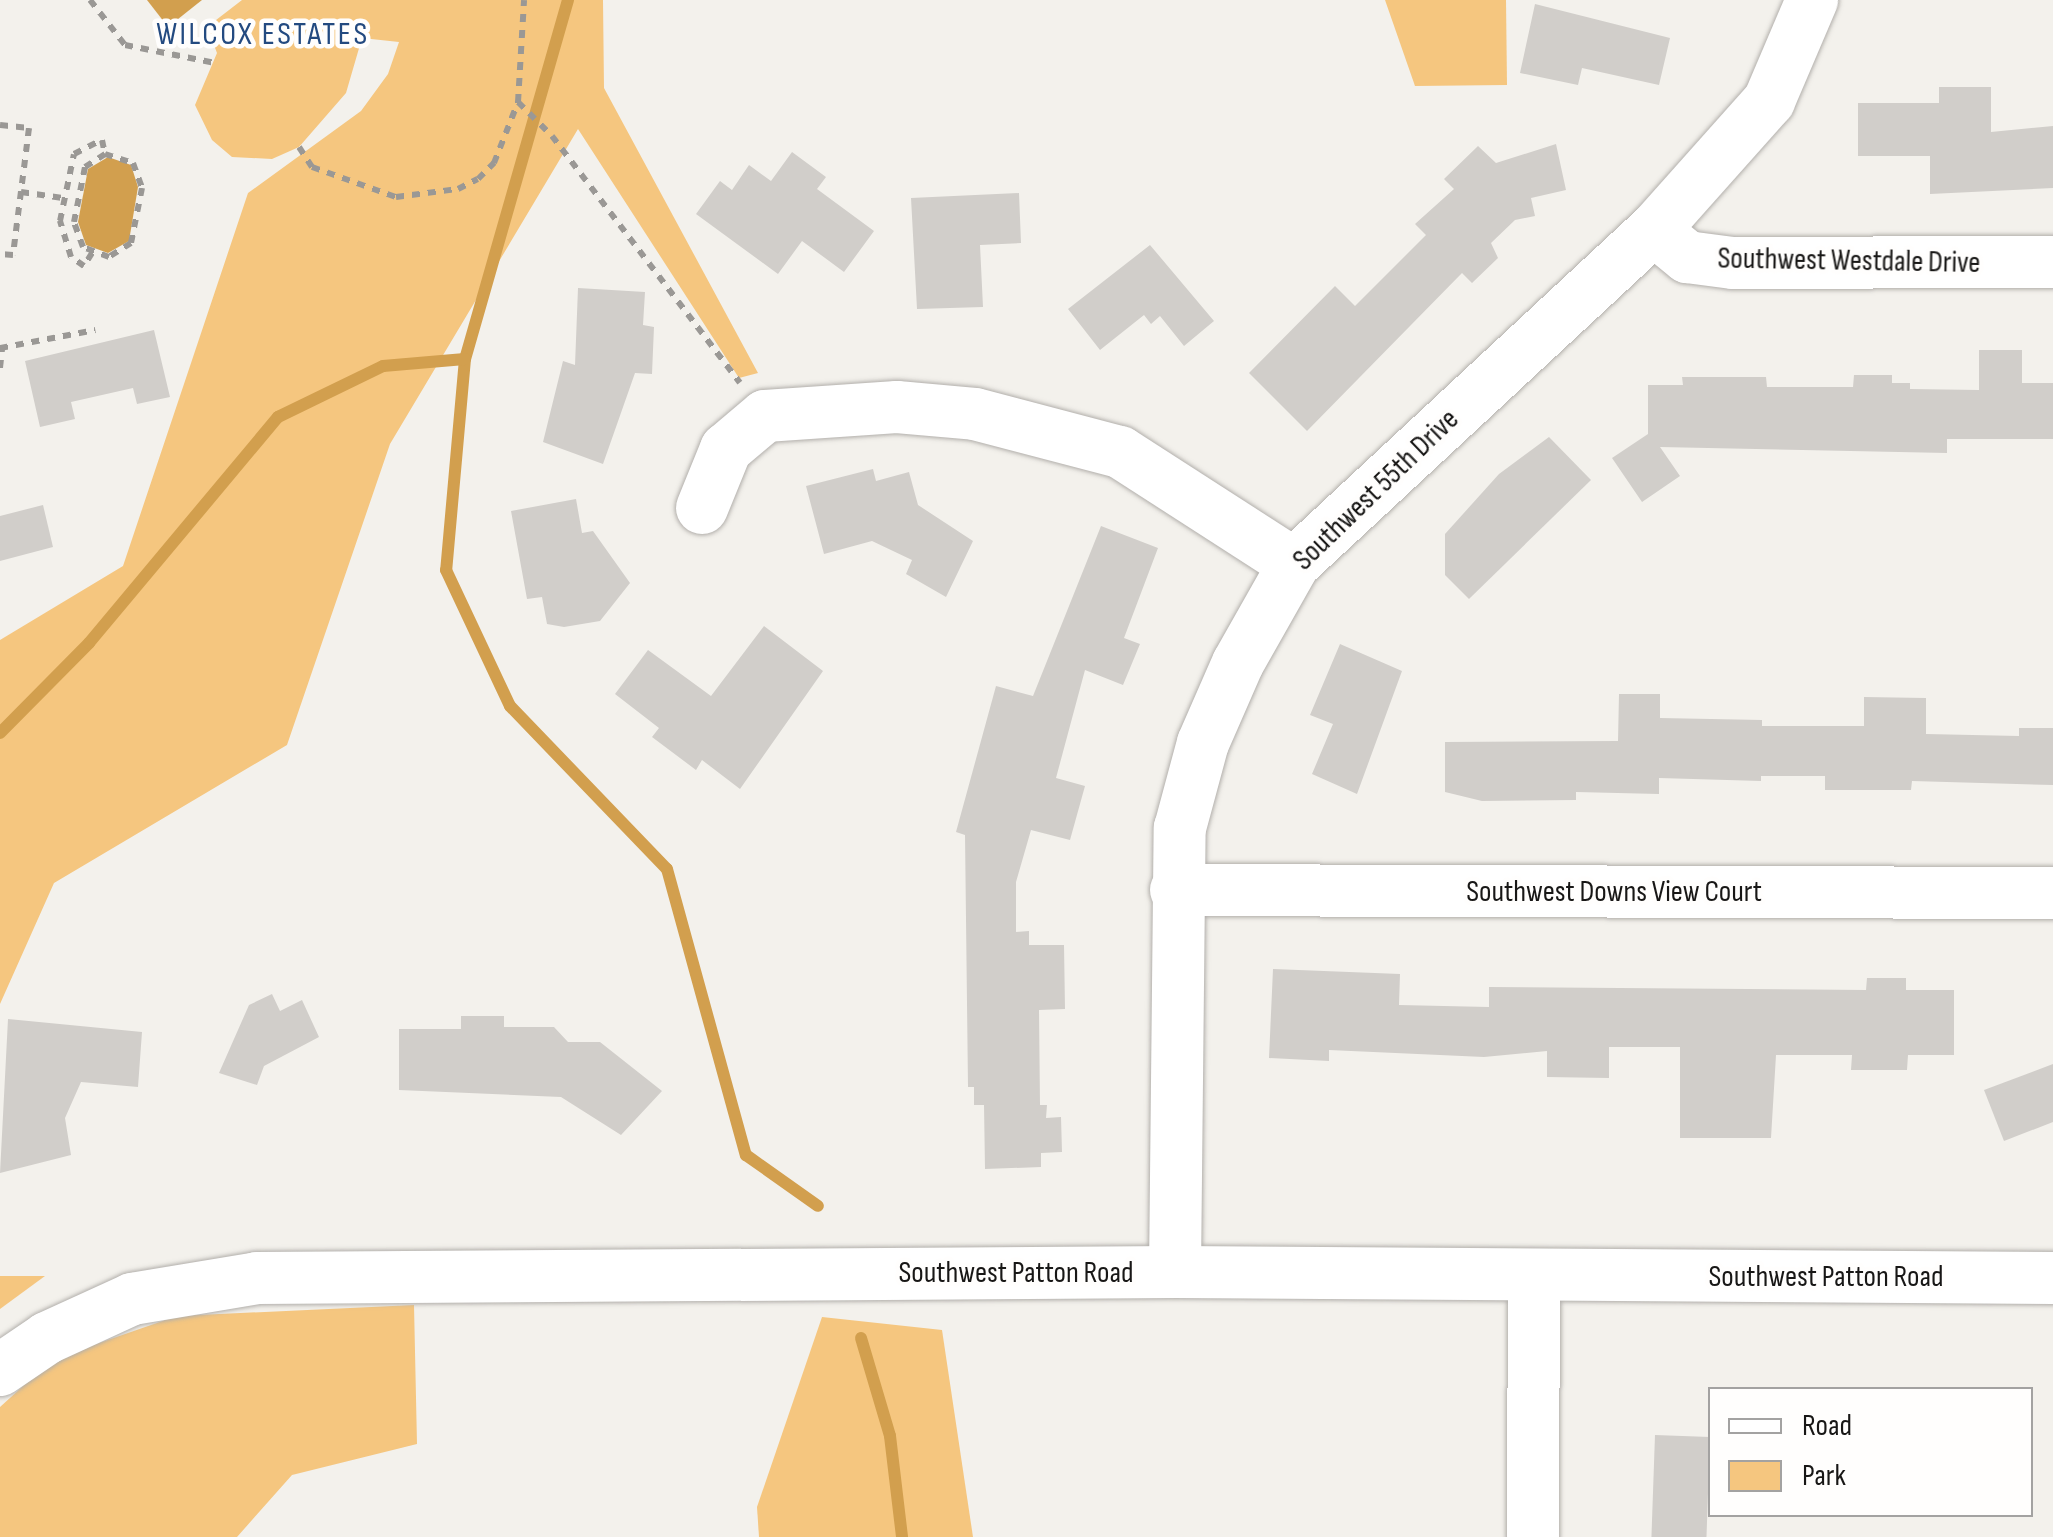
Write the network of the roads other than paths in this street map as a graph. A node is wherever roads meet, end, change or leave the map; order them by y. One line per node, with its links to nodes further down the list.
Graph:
1 (1812, 0): 2 (street, Southwest 55th Drive)
2 (1654, 230): 3 (street, Southwest Westdale Drive); 5 (street, Southwest 55th Drive)
3 (2053, 262)
4 (702, 508): 5 (street)
5 (1294, 564): 6 (street, Southwest 55th Drive)
6 (1176, 890): 7 (street, Southwest Downs View Court); 8 (street, Southwest 55th Drive)
7 (2053, 894)
8 (1175, 1272): 9 (street, Southwest Patton Road); 11 (street, Southwest Patton Road)
9 (1534, 1275): 10 (street, Southwest Patton Road); 12 (street)
10 (2053, 1278)
11 (0, 1370)
12 (1533, 1537)

